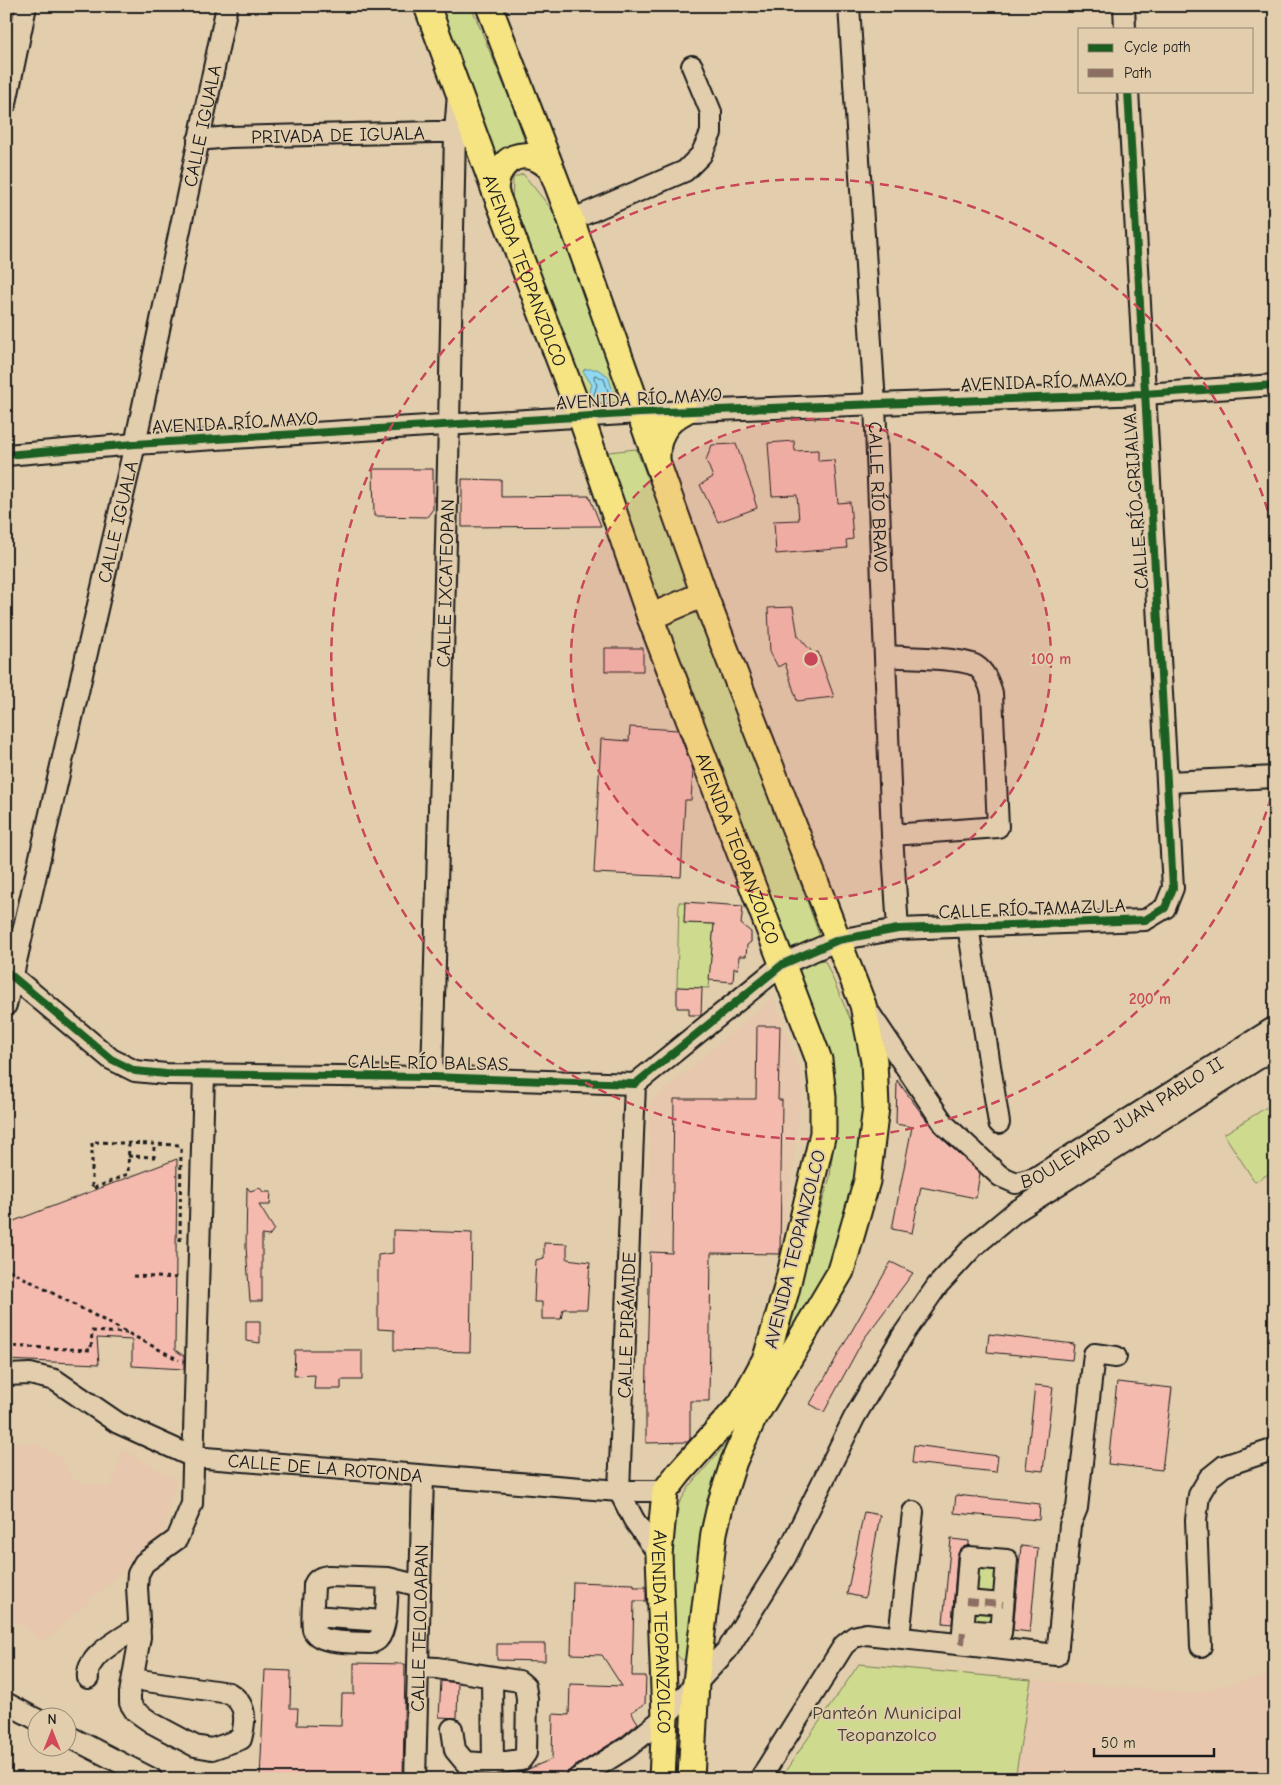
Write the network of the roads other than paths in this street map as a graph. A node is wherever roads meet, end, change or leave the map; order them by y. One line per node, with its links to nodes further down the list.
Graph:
1 (26, 6): 10 (street)
2 (227, 6): 12 (street, CALLE IGUALA)
3 (427, 6): 11 (main road, AVENIDA TEOPANZOLCO)
4 (489, 6): 13 (main road, AVENIDA TEOPANZOLCO)
5 (849, 6): 18 (street, CALLE RÍO BRAVO)
6 (1124, 6): 7 (street)
7 (1125, 28)
8 (692, 66): 15 (street)
9 (1128, 92): 17 (street, CALLE RÍO GRIJALVA)
10 (6, 103)
11 (466, 137): 12 (street, PRIVADA DE IGUALA); 14 (main road, AVENIDA TEOPANZOLCO); 22 (street, CALLE IXCATEOPAN)
12 (198, 140): 23 (street, CALLE IGUALA)
13 (551, 169): 14 (main road); 15 (main road, AVENIDA TEOPANZOLCO)
14 (495, 191): 21 (main road, AVENIDA TEOPANZOLCO)
15 (571, 220): 20 (main road, AVENIDA TEOPANZOLCO)
16 (1275, 385): 17 (street, AVENIDA RÍO MAYO)
17 (1144, 394): 18 (street, AVENIDA RÍO MAYO); 30 (street, CALLE RÍO GRIJALVA)
18 (875, 404): 19 (street, AVENIDA RÍO MAYO); 28 (street, CALLE RÍO BRAVO)
19 (685, 411): 20 (street, AVENIDA RÍO MAYO); 25 (main road)
20 (640, 413): 21 (street, AVENIDA RÍO MAYO); 25 (main road, AVENIDA TEOPANZOLCO)
21 (581, 417): 22 (street, AVENIDA RÍO MAYO); 27 (main road, AVENIDA TEOPANZOLCO)
22 (449, 425): 23 (street, AVENIDA RÍO MAYO); 43 (street, CALLE IXCATEOPAN)
23 (134, 444): 24 (street, AVENIDA RÍO MAYO); 37 (street, CALLE IGUALA)
24 (6, 455)
25 (657, 460): 26 (main road, AVENIDA TEOPANZOLCO)
26 (704, 594): 27 (main road); 35 (main road, AVENIDA TEOPANZOLCO)
27 (650, 618): 36 (main road, AVENIDA TEOPANZOLCO)
28 (885, 656): 31 (street, CALLE RÍO BRAVO); 31 (street)
29 (1275, 777): 30 (street)
30 (1168, 782): 32 (street, CALLE RÍO GRIJALVA)
31 (892, 835): 34 (street, CALLE RÍO BRAVO)
32 (1165, 908): 33 (street, CALLE RÍO TAMAZULA)
33 (968, 926): 34 (street, CALLE RÍO TAMAZULA); 45 (street)
34 (898, 929): 35 (street, CALLE RÍO TAMAZULA)
35 (838, 940): 36 (street); 39 (main road, AVENIDA TEOPANZOLCO)
36 (783, 964): 44 (street); 52 (main road, AVENIDA TEOPANZOLCO)
37 (9, 973): 38 (street, CALLE IGUALA); 42 (street, CALLE RÍO BALSAS)
38 (6, 1005)
39 (863, 1005): 40 (street, BOULEVARD JUAN PABLO II); 67 (main road, AVENIDA TEOPANZOLCO)
40 (1275, 1027)
41 (1275, 1048): 67 (street, BOULEVARD JUAN PABLO II)
42 (204, 1075): 43 (street, CALLE RÍO BALSAS); 49 (street)
43 (432, 1077): 44 (street, CALLE RÍO BALSAS)
44 (635, 1084): 51 (street, CALLE PIRÁMIDE)
45 (1000, 1123)
46 (1116, 1357): 61 (street)
47 (6, 1375): 49 (street, CALLE DE LA ROTONDA)
48 (1275, 1449): 62 (street)
49 (193, 1457): 50 (street, CALLE DE LA ROTONDA); 59 (street)
50 (423, 1476): 51 (street, CALLE DE LA ROTONDA); 56 (street, CALLE TELOLOAPAN)
51 (619, 1490): 52 (street, CALLE DE LA ROTONDA); 54 (street, CALLE PIRÁMIDE)
52 (665, 1491): 54 (main road, AVENIDA TEOPANZOLCO)
53 (913, 1512): 60 (street)
54 (659, 1554): 70 (main road, AVENIDA TEOPANZOLCO)
55 (388, 1578): 55 (street); 56 (street)
56 (420, 1580): 63 (street, CALLE TELOLOAPAN)
57 (966, 1601): 58 (street); 58 (street); 61 (street)
58 (1003, 1604): 61 (street)
59 (140, 1626): 65 (street); 66 (street)
60 (899, 1637): 61 (street); 74 (street)
61 (962, 1637)
62 (1201, 1646)
63 (418, 1667): 64 (street); 76 (street, CALLE TELOLOAPAN)
64 (492, 1677): 73 (street); 73 (street)
65 (88, 1678)
66 (133, 1679): 66 (street)
67 (696, 1682): 70 (street, BOULEVARD JUAN PABLO II); 79 (main road, AVENIDA TEOPANZOLCO)
68 (6, 1703): 69 (street)
69 (28, 1715)
70 (664, 1717): 77 (street, BOULEVARD JUAN PABLO II); 78 (main road, AVENIDA TEOPANZOLCO)
71 (452, 1729): 73 (street)
72 (78, 1741): 75 (street)
73 (493, 1764)
74 (763, 1776)
75 (152, 1779)
76 (415, 1779)
77 (577, 1779)
78 (662, 1779)
79 (691, 1779)

